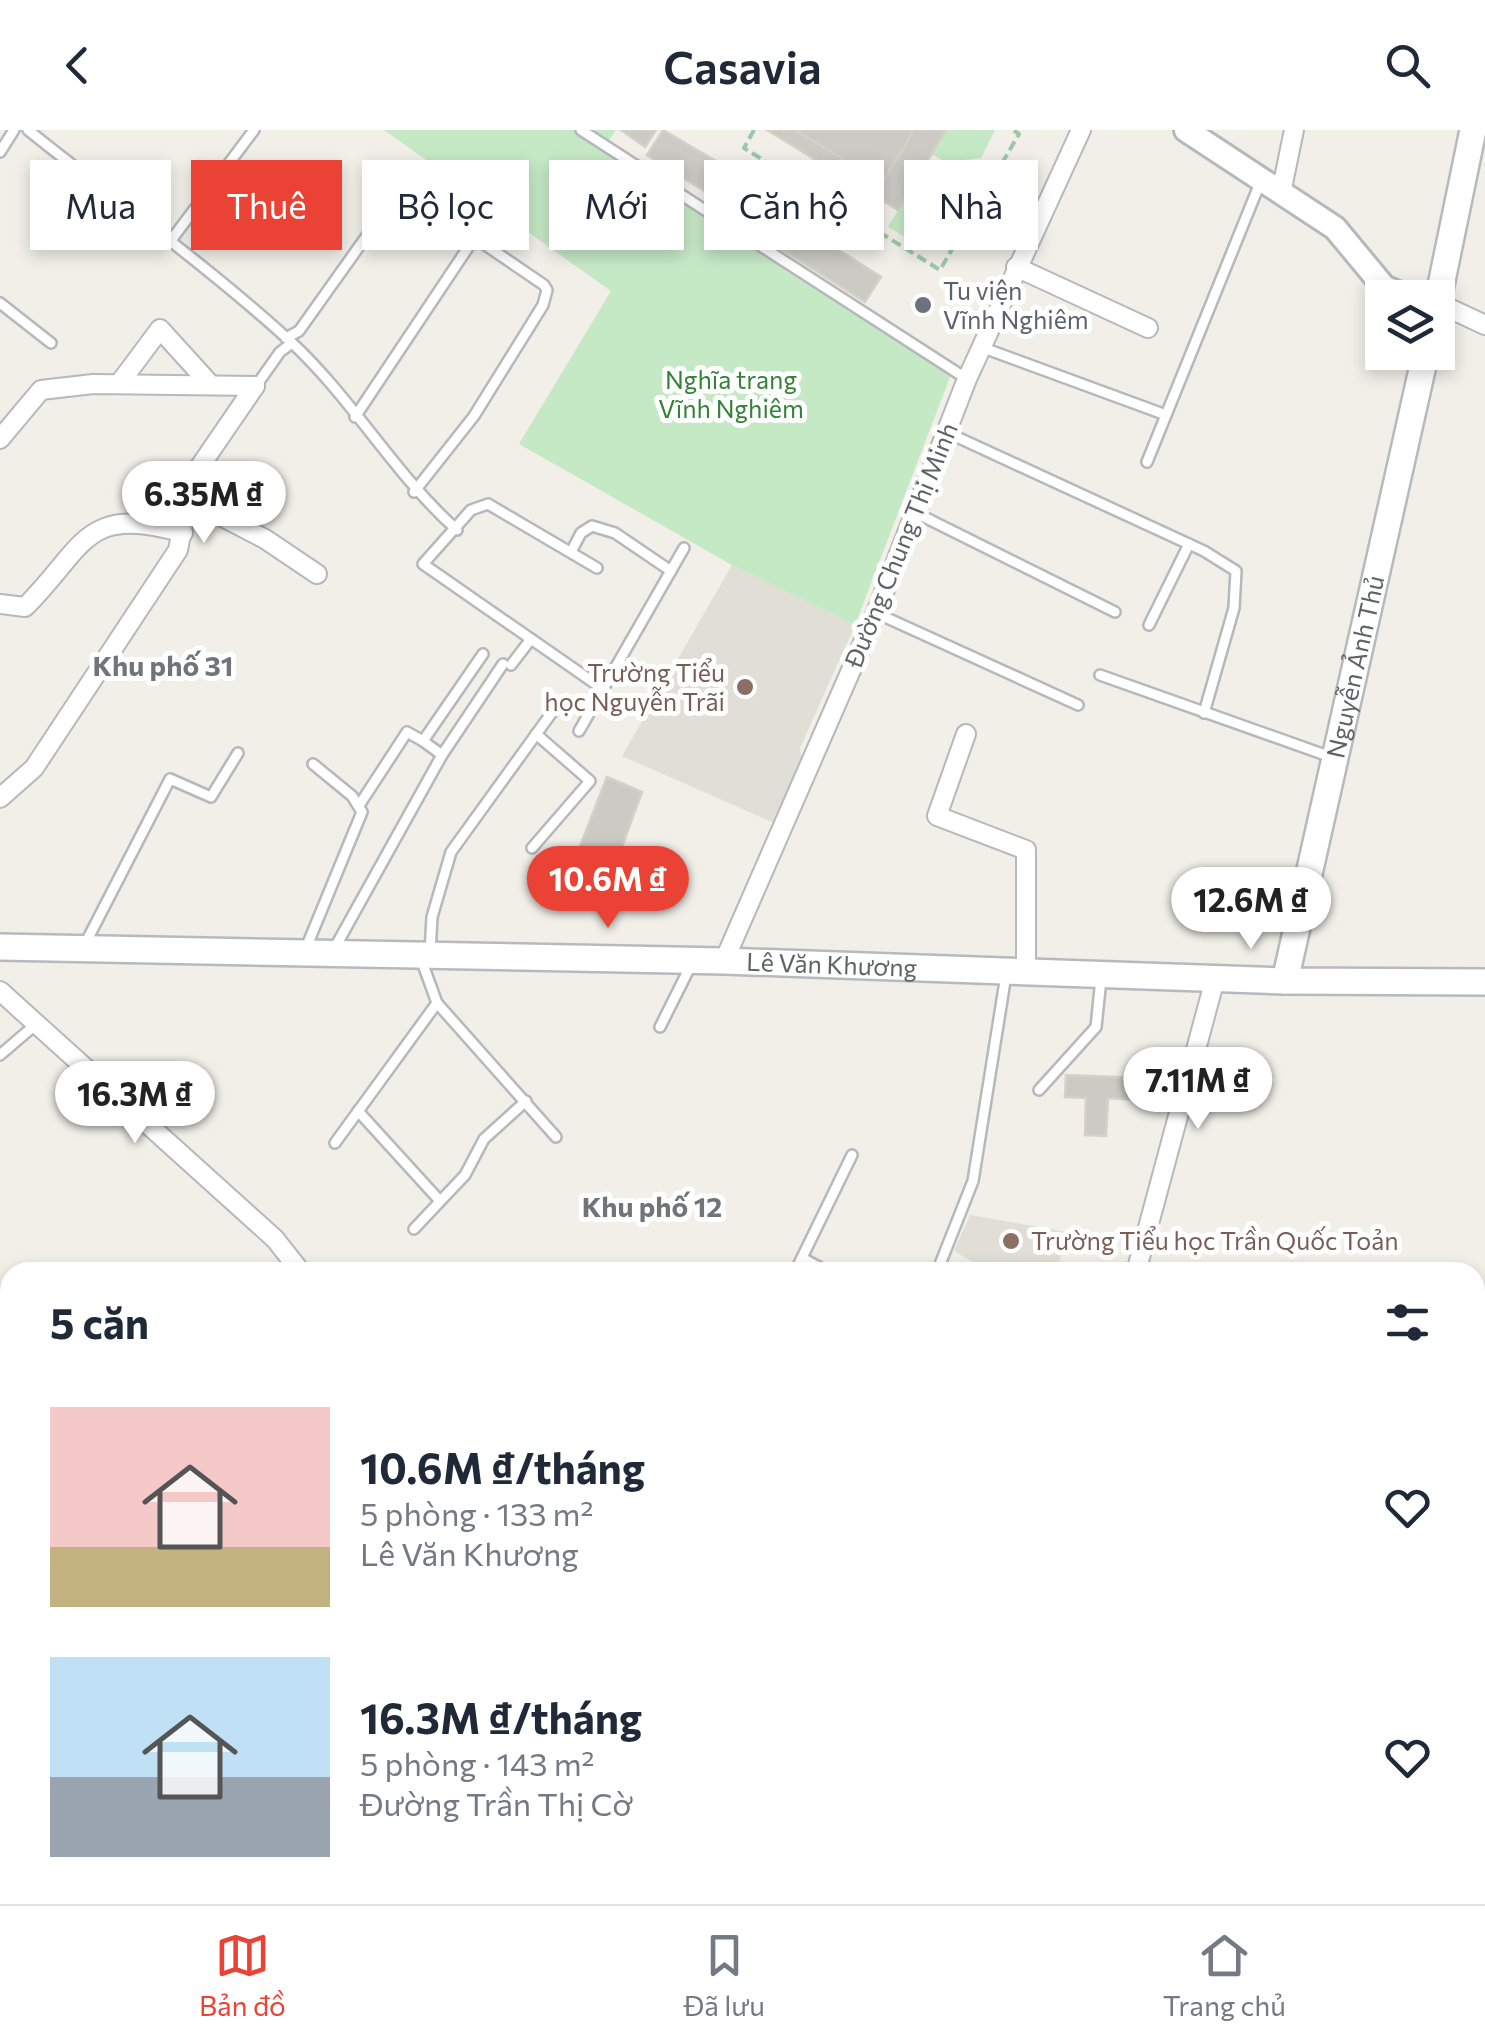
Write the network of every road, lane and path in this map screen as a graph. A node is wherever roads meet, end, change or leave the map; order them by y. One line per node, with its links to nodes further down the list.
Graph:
1 (14, 130): 11 (lane)
2 (28, 130): 12 (lane)
3 (254, 130): 16 (lane)
4 (581, 130): 33 (lane)
5 (754, 130): 19 (path)
6 (1013, 130): 13 (path)
7 (1081, 130): 22 (street, Đường Chung Thị Minh)
8 (1186, 130): 14 (street)
9 (1294, 130): 15 (street)
10 (1473, 130): 24 (main road)
11 (0, 152)
12 (65, 160)
13 (1004, 160)
14 (1261, 180): 15 (street); 37 (lane)
15 (1281, 194): 23 (street)
16 (171, 240)
17 (362, 243): 29 (lane)
18 (171, 245): 29 (lane)
19 (904, 248)
20 (908, 250): 21 (path)
21 (951, 250)
22 (1016, 267): 28 (street); 31 (street, Đường Chung Thị Minh)
23 (1378, 280)
24 (1442, 280)
25 (0, 303): 30 (lane)
26 (1455, 310): 27 (street)
27 (1485, 325)
28 (1148, 328)
29 (289, 341): 36 (lane); 38 (lane)
30 (52, 344)
31 (981, 347): 33 (street, Đường Chung Thị Minh); 37 (lane)
32 (1422, 370): 70 (main road, Nguyễn Ảnh Thủ)
33 (967, 379): 39 (street, Đường Chung Thị Minh)
34 (209, 383): 35 (street); 35 (street); 36 (street)
35 (119, 384): 40 (street)
36 (256, 386): 43 (street)
37 (1166, 415): 41 (lane)
38 (354, 417): 42 (lane); 42 (lane)
39 (946, 432): 44 (street, Đường Chung Thị Minh); 47 (lane)
40 (0, 439)
41 (1147, 462)
42 (414, 492): 45 (lane)
43 (188, 499): 46 (street); 52 (street)
44 (916, 513): 54 (lane); 55 (street, Đường Chung Thị Minh)
45 (457, 530): 49 (lane); 57 (lane)
46 (183, 532): 53 (street); 72 (street)
47 (1188, 544): 56 (lane); 63 (lane)
48 (684, 548): 51 (lane)
49 (572, 550): 50 (lane); 51 (lane)
50 (598, 568)
51 (671, 571): 60 (lane)
52 (317, 574)
53 (0, 604)
54 (1115, 612)
55 (876, 613): 62 (lane); 81 (street, Đường Chung Thị Minh)
56 (1149, 625)
57 (530, 639): 60 (lane); 69 (lane)
58 (483, 654): 67 (lane)
59 (1100, 674): 63 (lane)
60 (603, 689): 64 (lane)
61 (558, 704): 65 (lane)
62 (1078, 705)
63 (1204, 713): 70 (lane)
64 (580, 731)
65 (536, 734): 74 (lane); 79 (lane)
66 (966, 734): 82 (street)
67 (424, 741): 69 (lane); 73 (lane)
68 (238, 752): 76 (lane)
69 (442, 755): 77 (lane)
70 (1333, 758): 85 (main road, Nguyễn Ảnh Thủ)
71 (313, 764): 73 (lane)
72 (0, 798)
73 (360, 804): 78 (lane)
74 (532, 848)
75 (0, 947): 76 (main road, Lê Văn Khương)
76 (83, 948): 78 (main road, Lê Văn Khương)
77 (331, 954): 78 (main road, Lê Văn Khương); 79 (main road, Lê Văn Khương)
78 (302, 955)
79 (425, 956): 80 (main road, Lê Văn Khương); 88 (lane)
80 (693, 960): 81 (main road, Lê Văn Khương); 90 (lane)
81 (724, 961): 82 (main road, Lê Văn Khương)
82 (1016, 973): 83 (main road, Lê Văn Khương); 104 (lane)
83 (1101, 976): 84 (main road, Lê Văn Khương); 92 (lane)
84 (1214, 978): 85 (main road, Lê Văn Khương); 105 (street)
85 (1286, 981): 86 (main road, Lê Văn Khương)
86 (1485, 982)
87 (0, 991): 89 (street)
88 (437, 1003): 93 (lane); 94 (lane)
89 (36, 1025): 91 (lane); 101 (street)
90 (660, 1027)
91 (0, 1055)
92 (1039, 1090)
93 (526, 1101): 95 (lane); 98 (lane)
94 (358, 1111): 96 (lane); 98 (lane)
95 (556, 1138)
96 (335, 1143)
97 (852, 1155): 100 (lane)
98 (440, 1201): 99 (lane)
99 (414, 1229)
100 (802, 1258): 102 (lane); 103 (lane)
101 (293, 1262)
102 (800, 1262)
103 (809, 1262)
104 (941, 1262)
105 (1139, 1262)

